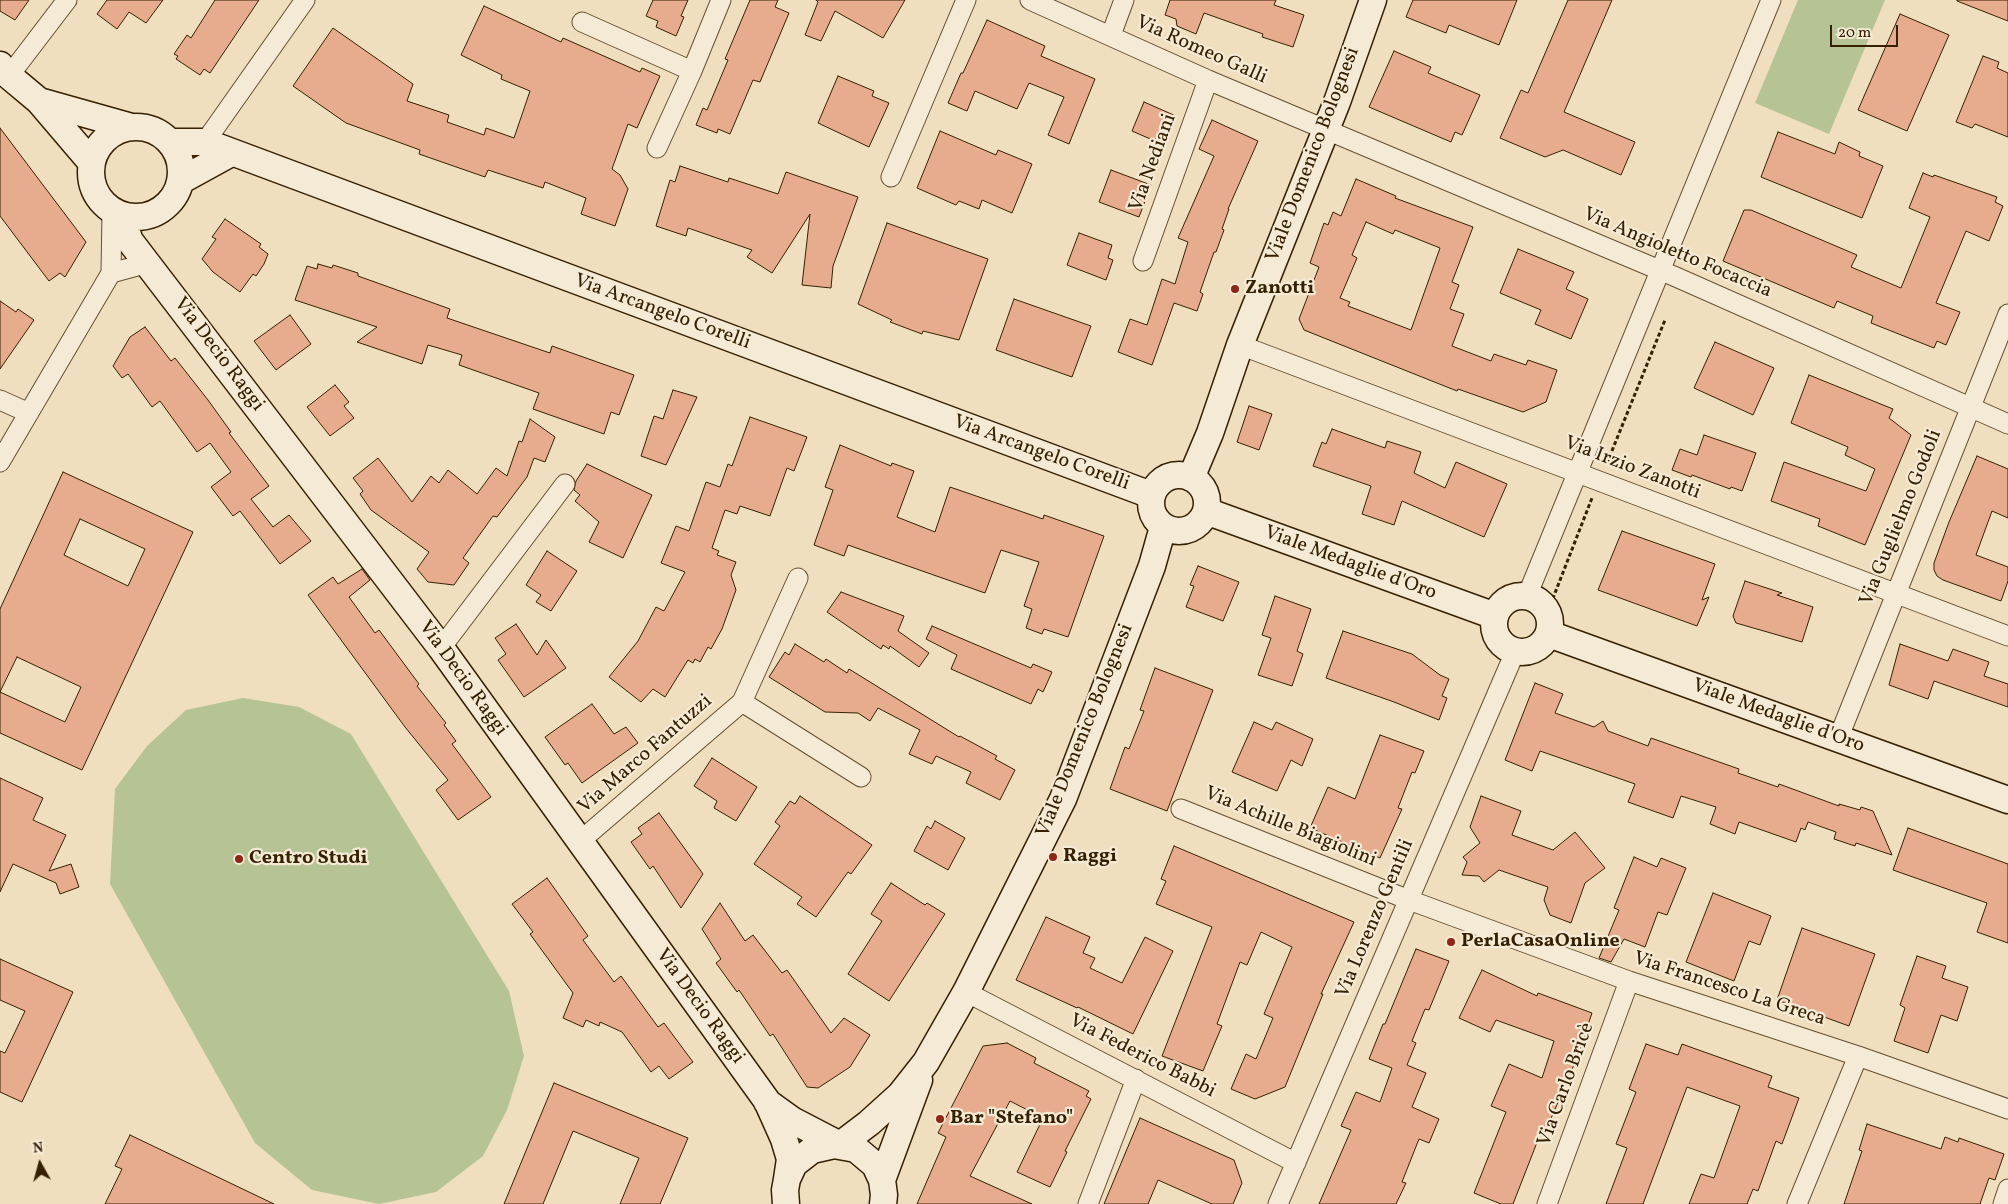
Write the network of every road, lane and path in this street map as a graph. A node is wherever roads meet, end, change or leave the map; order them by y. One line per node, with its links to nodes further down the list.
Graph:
1 (67, 0): 11 (street)
2 (305, 0): 18 (street)
3 (721, 0): 12 (street)
4 (966, 0): 22 (street)
5 (1030, 0): 10 (street, Via Romeo Galli)
6 (1124, 0): 10 (street)
7 (1373, 0): 16 (street, Viale Domenico Bolognesi)
8 (1771, 0): 28 (street)
9 (582, 22): 12 (street)
10 (1111, 35): 13 (street, Via Romeo Galli)
11 (5, 70): 14 (street)
12 (692, 71): 19 (street)
13 (1208, 80): 16 (street, Via Romeo Galli); 26 (street, Via Nediani)
14 (39, 102): 15 (street); 21 (street)
15 (128, 126): 17 (street); 21 (street)
16 (1326, 130): 28 (street, Via Angioletto Focaccia); 31 (street, Viale Domenico Bolognesi)
17 (170, 142): 18 (street, Via Arcangelo Corelli); 23 (street)
18 (205, 142): 20 (street, Via Arcangelo Corelli)
19 (657, 148)
20 (231, 153): 23 (street); 40 (street, Via Arcangelo Corelli)
21 (91, 162): 25 (street)
22 (891, 177)
23 (180, 181): 24 (street)
24 (157, 212): 25 (street); 27 (street)
25 (116, 213): 27 (street, Via Decio Raggi); 29 (street)
26 (1143, 261)
27 (148, 263): 29 (street); 49 (street, Via Decio Raggi)
28 (1660, 271): 33 (street, Via Angioletto Focaccia); 37 (street)
29 (111, 273): 34 (street)
30 (2008, 314): 33 (street, Via Guglielmo Godoli)
31 (1240, 346): 37 (street, Via Irzio Zanotti); 38 (street, Viale Domenico Bolognesi)
32 (0, 400): 34 (street)
33 (1971, 408): 35 (street, Via Angioletto Focaccia); 44 (street, Via Guglielmo Godoli)
34 (29, 413): 36 (street)
35 (2008, 424)
36 (0, 462)
37 (1578, 472): 44 (street, Via Irzio Zanotti); 45 (street)
38 (1191, 478): 40 (street); 41 (street)
39 (565, 484): 49 (street)
40 (1151, 496): 42 (street)
41 (1206, 511): 42 (street); 46 (street, Viale Medaglie d'Oro)
42 (1163, 527): 59 (street, Viale Domenico Bolognesi)
43 (798, 578): 51 (street, Via Marco Fantuzzi)
44 (1896, 593): 48 (street, Via Irzio Zanotti); 52 (street, Via Guglielmo Godoli)
45 (1527, 596): 46 (street); 47 (street)
46 (1495, 616): 50 (street)
47 (1549, 634): 50 (street); 52 (street, Viale Medaglie d'Oro)
48 (2008, 636)
49 (441, 648): 56 (street, Via Decio Raggi)
50 (1515, 652): 57 (street, Via Lorenzo Gentili)
51 (742, 702): 53 (street, Via Marco Fantuzzi); 56 (street, Via Marco Fantuzzi)
52 (1838, 738): 54 (street, Viale Medaglie d'Oro)
53 (861, 777)
54 (2008, 800)
55 (1181, 809): 57 (street, Via Achille Biagiolini)
56 (579, 842): 63 (street, Via Decio Raggi)
57 (1409, 900): 58 (street, Via Francesco La Greca); 66 (street, Via Lorenzo Gentili)
58 (1628, 981): 60 (street, Via Francesco La Greca); 72 (street, Via Carlo Bricè)
59 (966, 992): 61 (street, Viale Domenico Bolognesi); 62 (street, Via Federico Babbi)
60 (1858, 1056): 64 (street, Via Francesco La Greca); 73 (street)
61 (926, 1062): 65 (street, Viale Domenico Bolognesi); 69 (street, Viale Domenico Bolognesi)
62 (1136, 1079): 66 (street, Via Federico Babbi); 70 (street)
63 (767, 1101): 65 (street, Via Decio Raggi); 68 (street, Via Decio Raggi)
64 (2008, 1109)
65 (840, 1145): 68 (street, Via Decio Raggi); 69 (street, Via Decio Raggi)
66 (1296, 1163): 71 (street, Via Lorenzo Gentili)
67 (2008, 1190): 74 (street)
68 (786, 1192)
69 (882, 1192)
70 (1088, 1204)
71 (1278, 1204)
72 (1547, 1204)
73 (1797, 1204)
74 (2003, 1204)

